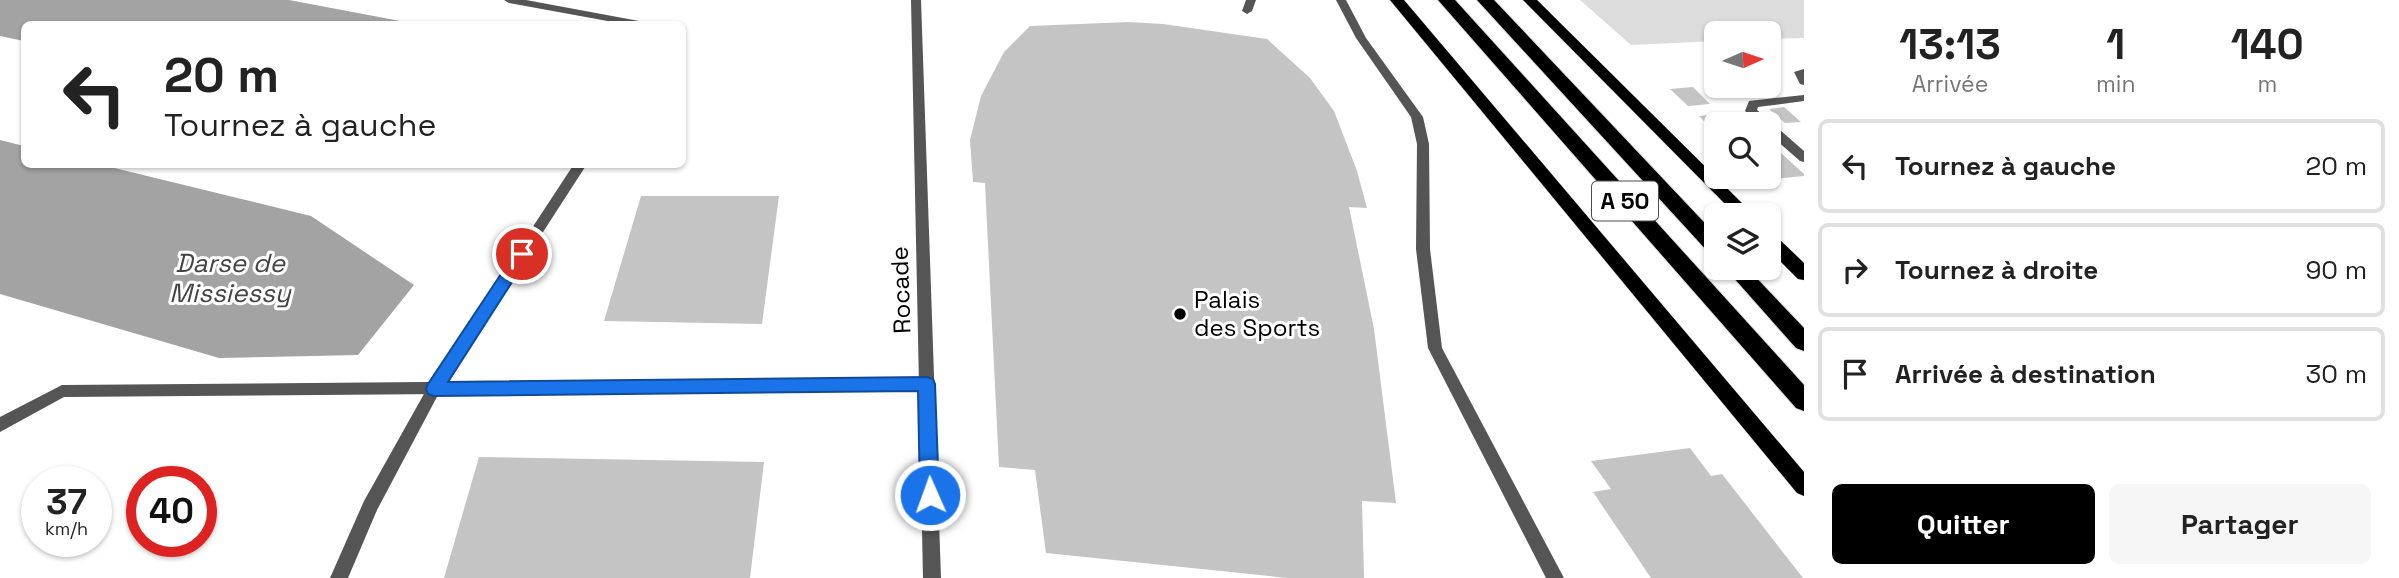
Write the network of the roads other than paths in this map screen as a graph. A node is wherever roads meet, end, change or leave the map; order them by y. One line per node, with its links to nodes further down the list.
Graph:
1 (509, 0): 8 (street)
2 (916, 0): 21 (street, Rocade)
3 (1341, 0): 28 (street)
4 (1397, 0): 25 (main road)
5 (1446, 0): 23 (highway, A 50)
6 (1485, 0): 16 (highway, A 50)
7 (1530, 0): 15 (main road)
8 (623, 21)
9 (1804, 72): 10 (street)
10 (1803, 93): 11 (street)
11 (1752, 112)
12 (1781, 138): 13 (street)
13 (1804, 159)
14 (578, 168): 22 (street)
15 (1734, 203)
16 (1704, 234)
17 (1781, 251): 18 (main road)
18 (1804, 274)
19 (1746, 280): 20 (highway)
20 (1804, 342)
21 (927, 384): 22 (street); 27 (street, Rocade)
22 (434, 389): 24 (street); 26 (street)
23 (1804, 401)
24 (0, 425)
25 (1804, 487)
26 (339, 578)
27 (932, 578)
28 (1555, 578)

